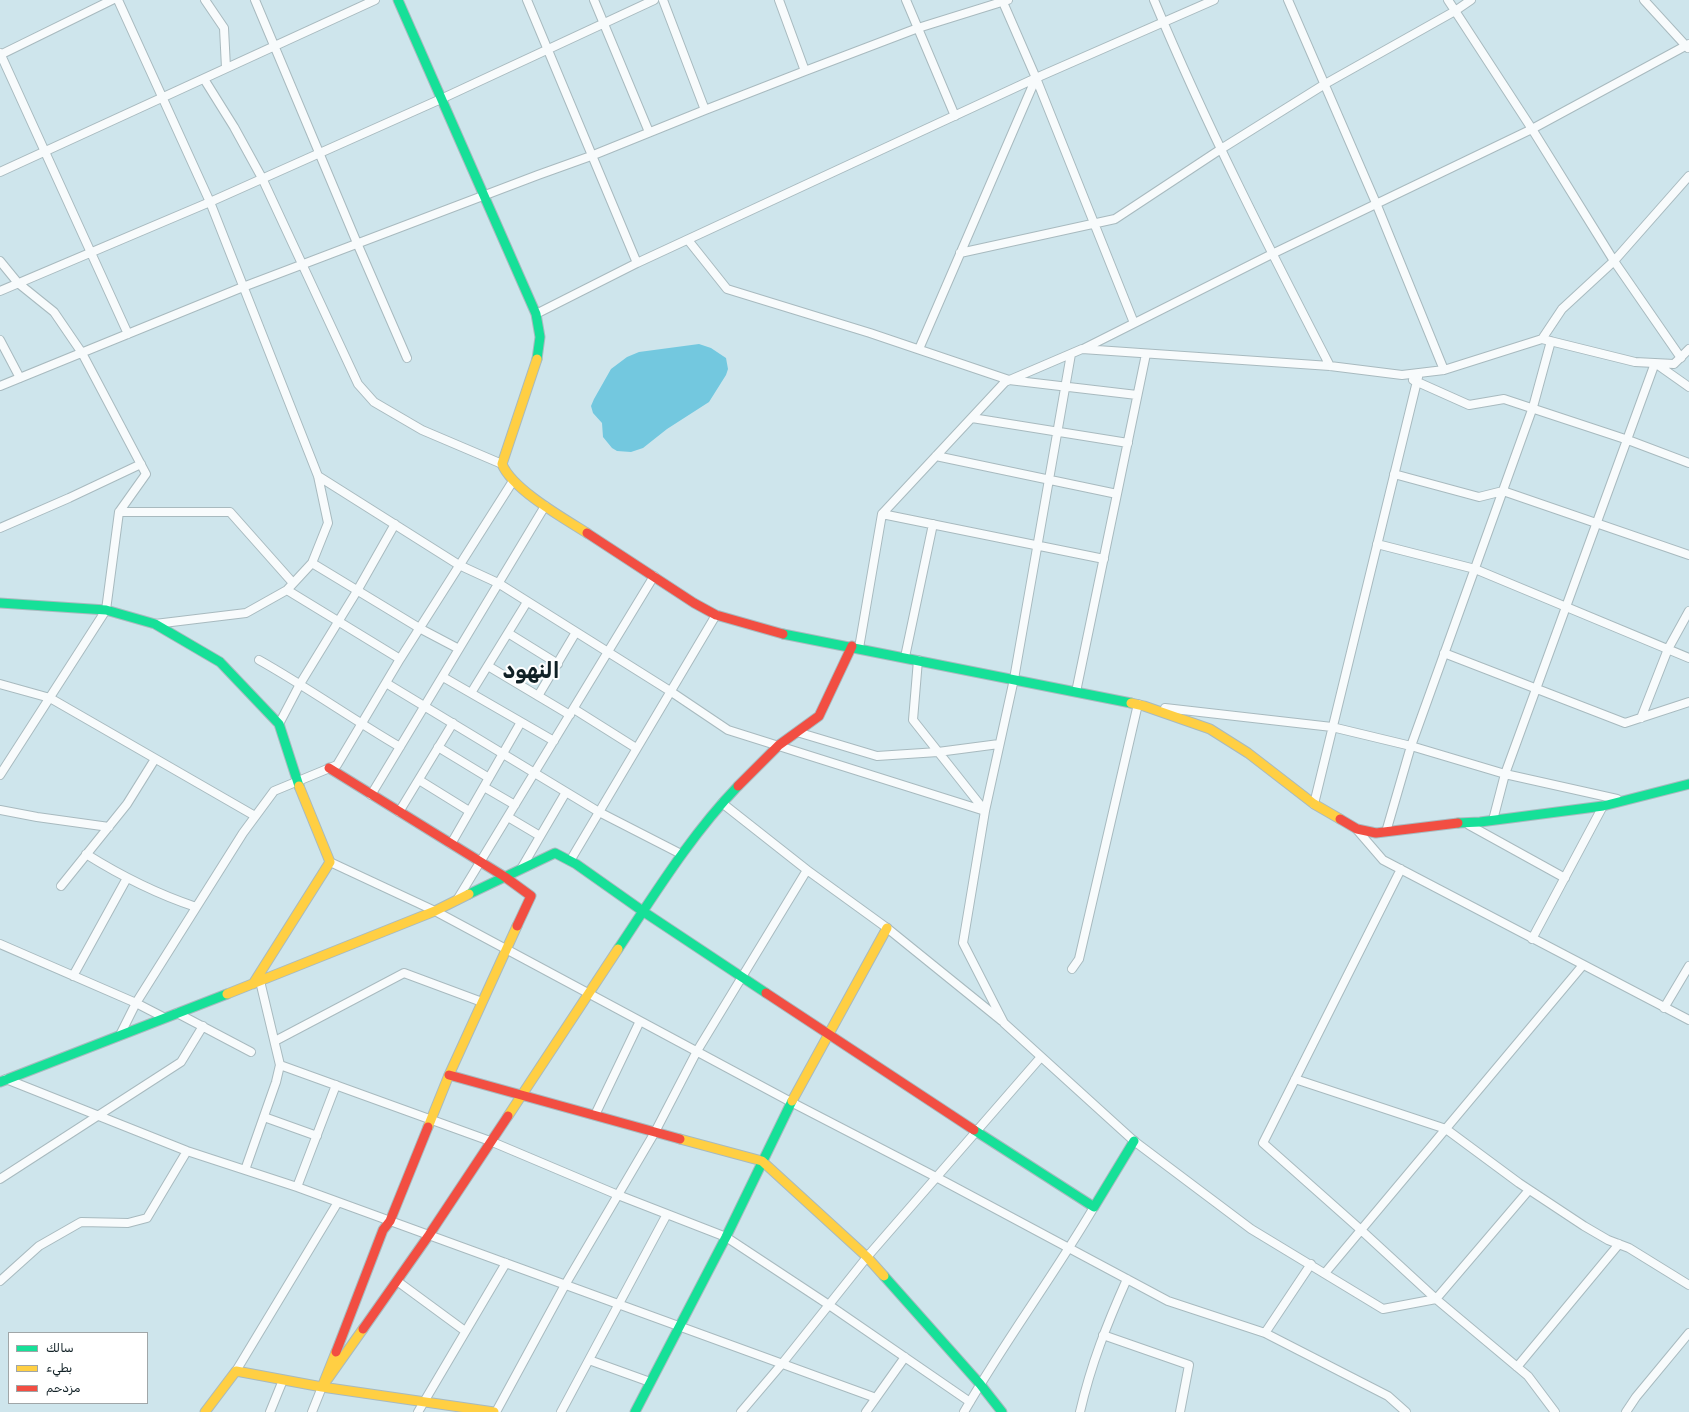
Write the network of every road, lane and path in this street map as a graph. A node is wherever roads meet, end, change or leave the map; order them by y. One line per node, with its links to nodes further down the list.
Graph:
1 (112, 0): 27 (street)
2 (118, 0): 33 (street)
3 (205, 0): 28 (street)
4 (255, 0): 24 (street)
5 (375, 0): 24 (street)
6 (398, 0): 34 (main road)
7 (527, 0): 26 (street)
8 (594, 0): 21 (street)
9 (654, 0): 21 (street)
10 (663, 0): 35 (street)
11 (779, 0): 29 (street)
12 (906, 0): 23 (street)
13 (1154, 0): 22 (street)
14 (1214, 0): 22 (street)
15 (1288, 0): 32 (street)
16 (1448, 0): 20 (street)
17 (1471, 0): 20 (street)
18 (1644, 0): 25 (street)
19 (1004, 1): 23 (street); 30 (street)
20 (1455, 11): 32 (street); 37 (street)
21 (604, 22): 26 (street); 38 (street)
22 (1164, 23): 30 (street); 39 (street)
23 (918, 28): 29 (street); 36 (street)
24 (275, 46): 28 (street); 41 (street)
25 (1688, 46): 37 (street)
26 (548, 48): 34 (street); 42 (street)
27 (0, 54): 40 (street)
28 (226, 68): 31 (street)
29 (805, 71): 35 (street)
30 (1036, 78): 36 (street); 49 (street); 53 (street)
31 (204, 79): 33 (street); 45 (street)
32 (1325, 84): 39 (street); 48 (street)
33 (163, 98): 40 (street); 47 (street)
34 (441, 99): 41 (street); 46 (main road)
35 (705, 110): 38 (street)
36 (955, 116): 50 (street)
37 (1532, 129): 48 (street); 56 (street)
38 (649, 132): 42 (street)
39 (1221, 149): 49 (street); 54 (street)
40 (45, 150): 43 (street); 52 (street)
41 (320, 152): 45 (street); 51 (street)
42 (591, 156): 46 (street); 57 (street)
43 (0, 172)
44 (1689, 176): 56 (street)
45 (262, 178): 47 (street); 58 (street)
46 (483, 195): 51 (street); 62 (main road)
47 (210, 202): 52 (street); 60 (street)
48 (1376, 203): 54 (street); 78 (street)
49 (1094, 223): 53 (street); 63 (street)
50 (688, 240): 57 (street); 68 (street)
51 (357, 243): 58 (street); 74 (street)
52 (91, 252): 59 (street); 64 (street)
53 (960, 253): 68 (street)
54 (1272, 254): 63 (street); 77 (street)
55 (0, 261): 59 (street)
56 (1614, 261): 65 (street); 75 (street)
57 (637, 263): 62 (street)
58 (302, 264): 60 (street); 96 (street)
59 (18, 283): 61 (street); 71 (street)
60 (243, 287): 64 (street); 98 (street)
61 (0, 291)
62 (536, 314): 96 (main road)
63 (1134, 323): 70 (street)
64 (128, 334): 71 (street)
65 (1542, 339): 67 (street); 78 (street)
66 (0, 340): 81 (street)
67 (1551, 341): 76 (street); 88 (street)
68 (919, 349): 82 (street)
69 (1689, 349): 75 (street)
70 (1082, 350): 72 (street); 73 (street)
71 (82, 353): 81 (street); 95 (street)
72 (1071, 354): 82 (street); 86 (street)
73 (1146, 354): 77 (street); 87 (street)
74 (407, 358)
75 (1681, 358): 76 (street)
76 (1655, 363): 85 (street); 91 (street)
77 (1330, 366): 80 (street)
78 (1444, 370): 79 (street)
79 (1419, 373): 80 (street); 83 (street)
80 (1402, 375): 83 (street)
81 (20, 378): 84 (street)
82 (1009, 380): 86 (street); 89 (street)
83 (1417, 382): 88 (street); 97 (street)
84 (0, 386)
85 (1689, 386)
86 (1065, 387): 87 (street); 90 (street)
87 (1137, 395): 92 (street)
88 (1532, 407): 91 (street); 101 (street)
89 (972, 418): 90 (street); 93 (street)
90 (1057, 432): 92 (street); 99 (street)
91 (1628, 440): 94 (street); 106 (street)
92 (1128, 443): 102 (street)
93 (936, 456): 99 (street); 105 (street)
94 (1689, 463)
95 (141, 464): 104 (street); 109 (street)
96 (502, 464): 100 (main road)
97 (1394, 474): 101 (street); 110 (street)
98 (318, 476): 107 (street); 114 (street)
99 (1049, 480): 102 (street); 111 (street)
100 (513, 481): 103 (main road); 115 (street)
101 (1503, 491): 106 (street); 116 (street)
102 (1117, 494): 113 (street)
103 (545, 506): 117 (main road); 119 (street)
104 (119, 512): 118 (street); 125 (street)
105 (882, 514): 108 (street); 133 (street)
106 (1598, 523): 112 (street); 124 (street)
107 (395, 524): 115 (street); 121 (street)
108 (933, 524): 111 (street); 138 (street)
109 (0, 528)
110 (1377, 544): 116 (street); 165 (street)
111 (1037, 545): 113 (street); 146 (street)
112 (1689, 555)
113 (1104, 559): 152 (street)
114 (312, 563): 118 (street); 121 (street)
115 (459, 565): 119 (street); 130 (street)
116 (1475, 569): 124 (street); 137 (street)
117 (654, 576): 127 (main road); 136 (street)
118 (293, 583): 120 (street)
119 (498, 583): 122 (street); 134 (street)
120 (287, 590): 128 (street); 129 (street)
121 (357, 591): 128 (street); 130 (street)
122 (527, 602): 131 (street); 132 (street)
123 (0, 603): 125 (main road)
124 (1567, 607): 135 (street); 150 (street)
125 (106, 610): 129 (main road); 155 (street)
126 (1689, 611): 135 (street)
127 (716, 615): 133 (main road); 151 (street)
128 (338, 621): 140 (street); 149 (street)
129 (156, 624): 163 (main road)
130 (421, 628): 134 (street); 140 (street)
131 (576, 632): 136 (street); 143 (street)
132 (508, 633): 143 (street); 144 (street)
133 (855, 647): 138 (main road); 166 (main road)
134 (459, 649): 145 (street)
135 (1668, 649): 139 (street); 160 (street)
136 (608, 652): 151 (street); 159 (street)
137 (1444, 654): 150 (street); 170 (street)
138 (905, 657): 142 (main road)
139 (1689, 658)
140 (400, 659): 147 (street)
141 (259, 660): 149 (street)
142 (918, 660): 146 (main road); 174 (street)
143 (558, 664): 154 (street)
144 (488, 666): 153 (street); 154 (street)
145 (443, 677): 153 (street); 158 (street)
146 (1014, 679): 152 (main road); 168 (street)
147 (386, 683): 158 (street); 164 (street)
148 (0, 684): 155 (street)
149 (300, 684): 163 (street); 164 (street)
150 (1536, 689): 160 (street); 179 (street)
151 (670, 691): 169 (street); 173 (street)
152 (1076, 692): 157 (main road)
153 (471, 693): 161 (street)
154 (538, 696): 159 (street)
155 (50, 698): 176 (street); 180 (street)
156 (1689, 702): 160 (street)
157 (1141, 705): 165 (street); 190 (main road); 229 (street)
158 (426, 706): 162 (street); 171 (street)
159 (572, 712): 167 (street); 173 (street)
160 (1641, 718)
161 (521, 722): 167 (street); 175 (street)
162 (452, 723): 172 (street); 175 (street)
163 (279, 724): 183 (main road)
164 (362, 724): 171 (street); 177 (street)
165 (1332, 727): 170 (street); 190 (street)
166 (797, 732): 169 (main road); 174 (street)
167 (554, 741): 178 (street)
168 (999, 744): 174 (street); 195 (street)
169 (779, 745): 189 (main road); 195 (street)
170 (1411, 746): 179 (street); 204 (street)
171 (400, 747): 187 (street)
172 (438, 747): 181 (street); 182 (street)
173 (636, 748): 197 (street)
174 (938, 752): 195 (street)
175 (503, 753): 178 (street); 181 (street)
176 (156, 758): 198 (street); 202 (street)
177 (329, 768): 183 (street); 187 (main road)
178 (535, 773): 186 (street); 191 (street)
179 (1505, 774): 188 (street); 200 (street)
180 (0, 775)
181 (489, 778): 185 (street)
182 (419, 780): 194 (street); 196 (street)
183 (297, 782): 198 (street); 210 (main road)
184 (1689, 784): 188 (main road)
185 (484, 786): 191 (street); 194 (street)
186 (566, 792): 197 (street); 205 (street)
187 (371, 795): 196 (main road)
188 (1624, 801): 192 (main road)
189 (722, 803): 208 (main road); 214 (street)
190 (1314, 804): 203 (main road)
191 (515, 805): 199 (street)
192 (1603, 806): 200 (main road); 217 (street)
193 (0, 810): 202 (street)
194 (469, 811): 206 (street)
195 (985, 811): 241 (street)
196 (399, 812): 206 (main road)
197 (598, 812): 208 (street); 209 (street)
198 (255, 816): 220 (street)
199 (508, 817): 205 (street); 211 (street)
200 (1493, 820): 201 (main road)
201 (1465, 822): 204 (main road); 217 (street)
202 (109, 827): 207 (street)
203 (1357, 829): 204 (main road); 212 (street)
204 (1386, 832)
205 (540, 836): 213 (street)
206 (451, 844): 211 (main road)
207 (86, 854): 216 (street); 218 (street)
208 (681, 854): 222 (main road)
209 (570, 861): 213 (main road); 222 (main road)
210 (330, 862): 221 (street); 232 (main road)
211 (481, 862): 215 (main road); 219 (street)
212 (1401, 869): 224 (street); 252 (street)
213 (521, 870): 215 (main road)
214 (807, 870): 223 (street); 231 (street)
215 (505, 877): 219 (main road); 226 (main road)
216 (127, 878): 220 (street); 230 (street)
217 (1564, 878): 224 (street)
218 (61, 886)
219 (457, 900): 221 (main road)
220 (196, 907): 235 (street)
221 (435, 911): 226 (street); 232 (main road)
222 (644, 912): 231 (main road); 233 (main road)
223 (887, 928): 241 (street); 243 (main road)
224 (1532, 938): 227 (street)
225 (0, 944): 230 (street)
226 (506, 949): 233 (street); 234 (main road)
227 (1583, 966): 236 (street); 260 (street)
228 (1689, 966): 236 (street)
229 (1072, 969)
230 (73, 976): 235 (street)
231 (742, 976): 243 (main road); 246 (street)
232 (256, 983): 237 (main road); 245 (street)
233 (589, 993): 240 (street); 254 (main road)
234 (482, 1002): 245 (street); 250 (main road)
235 (136, 1003): 238 (street); 244 (street)
236 (1664, 1008): 239 (street)
237 (177, 1013): 238 (main road); 242 (street)
238 (165, 1018): 244 (main road)
239 (1689, 1020)
240 (640, 1021): 246 (street); 256 (street)
241 (1004, 1023): 248 (street)
242 (203, 1026): 247 (street); 257 (street)
243 (829, 1034): 255 (main road); 262 (main road)
244 (120, 1035): 251 (main road)
245 (275, 1041): 249 (street)
246 (697, 1051): 255 (street); 261 (street)
247 (250, 1052)
248 (1041, 1057): 262 (street); 265 (street)
249 (280, 1065): 253 (street); 258 (street)
250 (449, 1075): 254 (main road); 259 (main road)
251 (3, 1079): 257 (street)
252 (1295, 1079): 260 (street); 278 (street)
253 (336, 1085): 259 (street); 263 (street)
254 (521, 1094): 256 (main road); 264 (main road)
255 (791, 1102): 267 (main road); 269 (street)
256 (595, 1115): 261 (main road)
257 (98, 1116): 266 (street); 270 (street)
258 (264, 1117): 263 (street); 268 (street)
259 (431, 1119): 264 (street); 277 (main road)
260 (1446, 1129): 272 (street); 278 (street)
261 (655, 1132): 267 (main road); 273 (street)
262 (976, 1132): 269 (street); 275 (main road)
263 (317, 1136): 271 (street)
264 (490, 1141): 273 (street); 279 (main road)
265 (1134, 1141): 275 (main road); 285 (street)
266 (188, 1151): 268 (street); 287 (street)
267 (762, 1161): 280 (main road); 283 (main road)
268 (245, 1170): 271 (street)
269 (936, 1177): 282 (street); 283 (street)
270 (0, 1179)
271 (297, 1187): 274 (street)
272 (1529, 1190): 281 (street); 292 (street)
273 (618, 1195): 276 (street); 290 (street)
274 (338, 1202): 277 (street); 304 (street)
275 (1094, 1207): 282 (street)
276 (667, 1214): 280 (street); 293 (street)
277 (390, 1221): 279 (street); 308 (main road)
278 (1361, 1230): 286 (street); 292 (street)
279 (429, 1235): 284 (street); 289 (main road)
280 (726, 1237): 294 (street); 295 (main road)
281 (1619, 1244): 291 (street); 303 (street)
282 (1070, 1248): 288 (street); 307 (street)
283 (867, 1257): 294 (street); 307 (main road)
284 (506, 1264): 290 (street); 296 (street)
285 (1310, 1264): 286 (street); 297 (street)
286 (1325, 1273): 292 (street)
287 (2, 1276)
288 (1127, 1279): 297 (street); 299 (street)
289 (397, 1281): 296 (street); 308 (main road)
290 (565, 1285): 293 (street); 316 (street)
291 (1689, 1285)
292 (1436, 1299): 303 (street)
293 (619, 1305): 295 (street); 301 (street)
294 (829, 1305): 300 (street); 302 (street)
295 (678, 1326): 302 (street); 306 (main road)
296 (465, 1331): 310 (street)
297 (1265, 1333): 325 (street)
298 (1689, 1333): 327 (street)
299 (1103, 1335): 323 (street); 324 (street)
300 (905, 1358): 309 (street); 311 (street)
301 (589, 1360): 306 (street); 317 (street)
302 (781, 1365): 309 (street); 319 (street)
303 (1517, 1367): 326 (street)
304 (236, 1371): 305 (main road); 312 (main road)
305 (283, 1380): 308 (main road); 313 (street)
306 (650, 1382): 318 (main road)
307 (980, 1384): 311 (street); 322 (main road)
308 (322, 1387): 310 (main road); 314 (street)
309 (876, 1398): 320 (street)
310 (423, 1402): 315 (street); 316 (main road)
311 (970, 1402): 321 (street)
312 (205, 1412)
313 (270, 1412)
314 (312, 1412)
315 (418, 1412)
316 (495, 1412)
317 (561, 1412)
318 (634, 1412)
319 (741, 1412)
320 (866, 1412)
321 (964, 1412)
322 (1002, 1412)
323 (1080, 1412)
324 (1180, 1412)
325 (1406, 1412)
326 (1555, 1412)
327 (1626, 1412)

